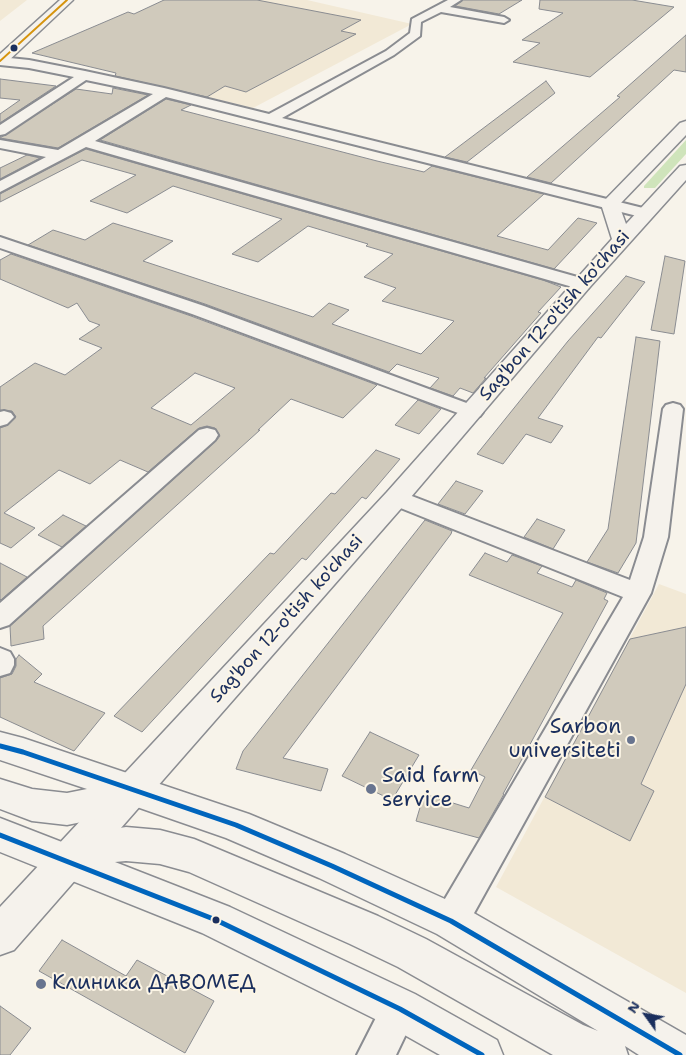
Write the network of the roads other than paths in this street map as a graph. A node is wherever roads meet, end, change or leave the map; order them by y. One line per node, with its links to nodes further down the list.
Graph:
1 (67, 0): 5 (main road)
2 (456, 0): 3 (street)
3 (440, 9): 4 (street); 8 (street)
4 (504, 20)
5 (0, 61): 6 (street, Sag'bon 12-o'tish ko'chasi)
6 (85, 75): 7 (street, Sag'bon 12-o'tish ko'chasi); 10 (street)
7 (163, 92): 8 (street, Sag'bon 12-o'tish ko'chasi); 11 (street)
8 (272, 118): 16 (street, Sag'bon 12-o'tish ko'chasi)
9 (686, 126): 16 (main road)
10 (0, 131)
11 (84, 142): 13 (street); 20 (street)
12 (0, 144): 13 (street)
13 (60, 155): 15 (street)
14 (686, 170): 17 (main road)
15 (0, 188)
16 (610, 204): 17 (street, Sag'bon 12-o'tish ko'chasi); 18 (main road)
17 (645, 213): 18 (main road, Sag'bon 12-o'tish ko'chasi)
18 (622, 240): 20 (main road, Sag'bon 12-o'tish ko'chasi)
19 (0, 242): 22 (street)
20 (582, 284): 22 (main road, Sag'bon 12-o'tish ko'chasi)
21 (673, 409): 25 (street)
22 (473, 412): 24 (main road, Sag'bon 12-o'tish ko'chasi)
23 (207, 435): 26 (street)
24 (396, 498): 25 (street); 30 (main road, Sag'bon 12-o'tish ko'chasi)
25 (638, 593): 34 (street)
26 (0, 618)
27 (0, 659): 28 (street)
28 (0, 665)
29 (0, 746): 30 (main road)
30 (133, 790): 31 (main road); 33 (main road, Sag'bon 12-o'tish ko'chasi); 34 (main road)
31 (0, 794)
32 (0, 835): 33 (main road)
33 (67, 862): 35 (main road, Sag'bon 12-o'tish ko'chasi); 36 (main road); 39 (main road)
34 (451, 921): 40 (main road)
35 (0, 936)
36 (400, 1009): 37 (street); 38 (main road)
37 (376, 1055)
38 (482, 1055)
39 (607, 1055)
40 (680, 1055)

